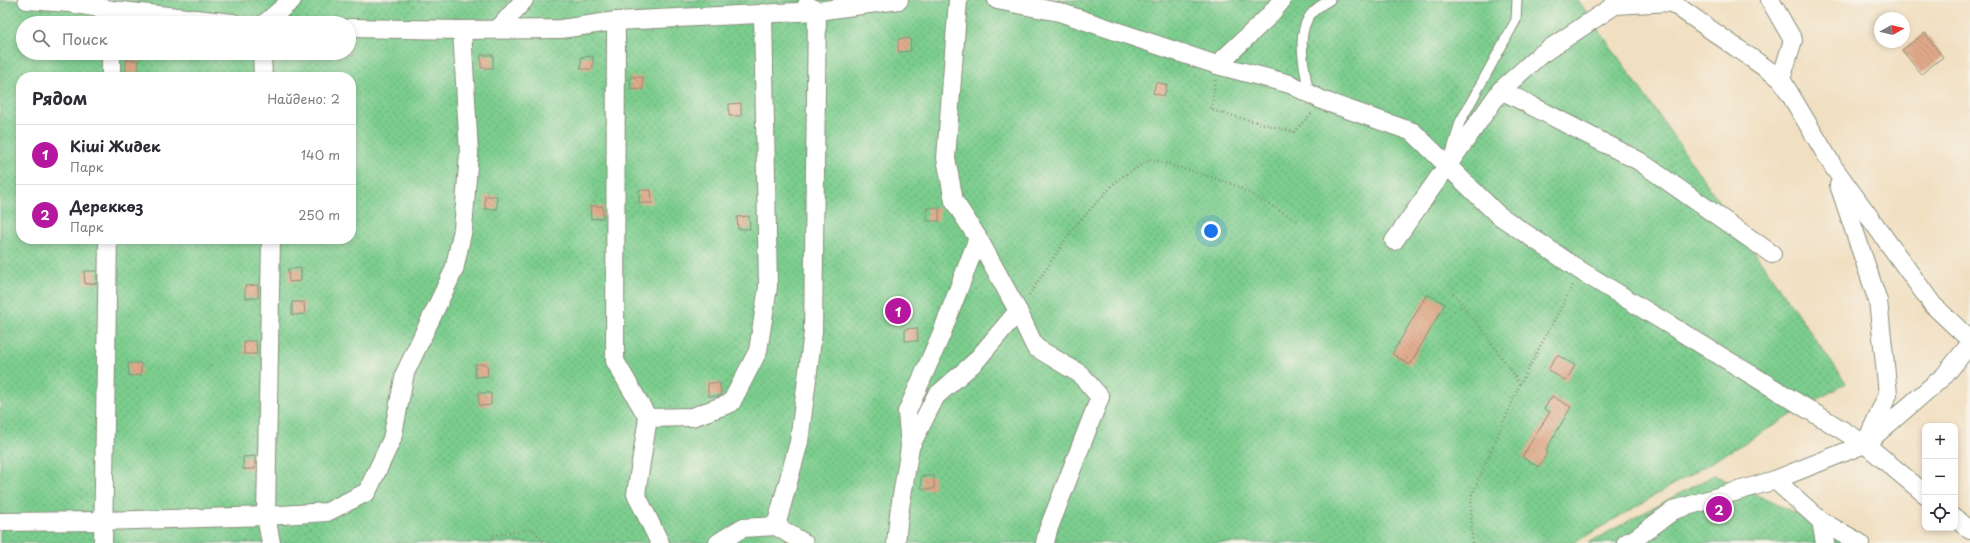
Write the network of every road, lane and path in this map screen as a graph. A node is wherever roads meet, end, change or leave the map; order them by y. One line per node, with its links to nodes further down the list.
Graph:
1 (27, 0): 12 (street)
2 (292, 0): 17 (street)
3 (524, 0): 20 (street)
4 (799, 0): 14 (street)
5 (898, 0): 14 (street)
6 (958, 0): 33 (street)
7 (997, 0): 13 (street)
8 (1282, 0): 24 (street)
9 (1330, 0): 29 (lane)
10 (1516, 0): 30 (lane)
11 (1770, 0): 27 (street)
12 (72, 2): 16 (street)
13 (1058, 6): 24 (street)
14 (817, 10): 15 (street); 54 (street)
15 (763, 13): 18 (street); 44 (street)
16 (112, 16)
17 (273, 16)
18 (616, 21): 20 (street); 44 (street)
19 (356, 28): 21 (street)
20 (498, 29): 21 (street)
21 (462, 30): 49 (street)
22 (112, 60): 25 (street)
23 (263, 60): 26 (street)
24 (1217, 65): 29 (street); 29 (path)
25 (111, 72)
26 (264, 72)
27 (1781, 79): 28 (street); 31 (street)
28 (1501, 90): 30 (street); 37 (street)
29 (1316, 98): 30 (street)
30 (1447, 166): 34 (street); 38 (street)
31 (1834, 168): 41 (street); 45 (street)
32 (1300, 222): 40 (path)
33 (978, 238): 40 (street); 46 (street)
34 (1394, 240)
35 (108, 244): 51 (street)
36 (272, 244): 49 (street)
37 (1772, 254)
38 (1581, 271): 43 (path); 45 (street)
39 (1453, 292): 43 (path)
40 (1018, 311): 46 (street); 65 (street)
41 (1970, 340)
42 (1970, 344): 45 (street)
43 (1520, 384): 66 (path)
44 (648, 418): 61 (street)
45 (1865, 444): 47 (street); 48 (street)
46 (910, 447): 64 (street)
47 (1775, 480): 52 (street); 56 (street)
48 (1922, 492)
49 (266, 516): 51 (street); 58 (street)
50 (1958, 520): 55 (street)
51 (103, 521): 53 (street); 57 (street)
52 (1821, 521): 67 (street); 68 (street)
53 (0, 522)
54 (776, 526): 62 (street); 63 (street)
55 (1970, 530)
56 (1633, 541)
57 (104, 543)
58 (271, 543)
59 (490, 543): 60 (path)
60 (544, 543)
61 (660, 543)
62 (718, 543)
63 (804, 543)
64 (896, 543)
65 (1045, 543)
66 (1472, 543)
67 (1825, 543)
68 (1860, 543)

